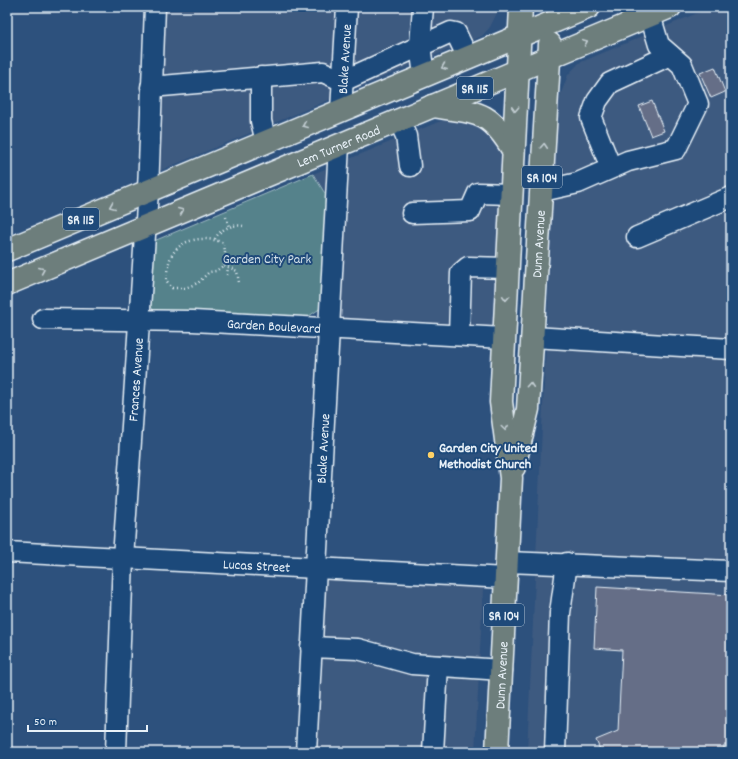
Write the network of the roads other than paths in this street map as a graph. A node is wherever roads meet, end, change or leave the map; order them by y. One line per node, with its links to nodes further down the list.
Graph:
1 (155, 7): 18 (street, Frances Avenue)
2 (347, 7): 17 (street, Blake Avenue)
3 (423, 7): 10 (street)
4 (521, 7): 9 (main road, Dunn Avenue / SR 104)
5 (589, 7): 7 (main road, SR 115)
6 (670, 7): 8 (main road, Lem Turner Road / SR 115)
7 (552, 15): 9 (main road, SR 115); 12 (main road, Dunn Avenue / SR 104)
8 (650, 15): 11 (street); 12 (main road, Lem Turner Road / SR 115, one-way to 8)
9 (519, 36): 13 (main road, SR 115); 14 (main road, Dunn Avenue / SR 104)
10 (420, 45): 13 (street); 15 (street); 17 (street)
11 (670, 55): 26 (street); 26 (street)
12 (549, 57): 14 (main road, Lem Turner Road / SR 115); 28 (main road, Dunn Avenue / SR 104, one-way to 12)
13 (468, 58): 15 (main road, SR 115, one-way to 15)
14 (517, 70): 19 (main road, Lem Turner Road / SR 115); 24 (main road, Dunn Avenue / SR 104, one-way to 24)
15 (424, 76): 20 (main road, SR 115)
16 (261, 77): 17 (street); 18 (street); 22 (street)
17 (343, 81): 20 (street, Blake Avenue)
18 (151, 87): 27 (street, Frances Avenue)
19 (432, 106): 21 (main road, Lem Turner Road / SR 115); 24 (main road)
20 (341, 110): 22 (main road, SR 115, one-way to 22)
21 (399, 120): 23 (main road, Lem Turner Road / SR 115); 25 (street)
22 (266, 142): 27 (main road, SR 115)
23 (339, 146): 32 (main road, Lem Turner Road / SR 115, one-way to 23); 39 (street, Blake Avenue)
24 (513, 150): 29 (main road, Dunn Avenue / SR 104)
25 (410, 166)
26 (611, 168): 28 (street)
27 (148, 191): 32 (street, Frances Avenue); 34 (main road, SR 115, one-way to 34)
28 (542, 191): 41 (main road, Dunn Avenue / SR 104)
29 (511, 194): 31 (street); 35 (main road, Dunn Avenue / SR 104)
30 (731, 197): 33 (street)
31 (412, 213)
32 (145, 226): 36 (main road, Lem Turner Road / SR 115, one-way to 32); 38 (street, Frances Avenue)
33 (637, 237)
34 (7, 250)
35 (508, 268): 40 (street); 42 (main road, Dunn Avenue / SR 104, one-way to 42)
36 (7, 284)
37 (43, 318): 38 (street, Garden Boulevard)
38 (139, 320): 39 (street, Garden Boulevard); 46 (street, Frances Avenue)
39 (330, 329): 40 (street, Garden Boulevard); 48 (street, Blake Avenue)
40 (459, 335): 42 (street, Garden Boulevard)
41 (533, 337): 43 (street); 44 (main road, Dunn Avenue / SR 104, one-way to 41)
42 (504, 338): 44 (main road, Dunn Avenue / SR 104, one-way to 44)
43 (731, 349)
44 (511, 478): 49 (main road, Dunn Avenue / SR 104)
45 (7, 552): 46 (street, Lucas Street)
46 (123, 558): 48 (street, Lucas Street); 54 (street, Frances Avenue)
47 (567, 563): 49 (street, Lucas Street); 50 (street, Lucas Street); 58 (street)
48 (316, 568): 49 (street, Lucas Street); 51 (street, Blake Avenue)
49 (506, 570): 53 (main road, Dunn Avenue / SR 104)
50 (731, 571)
51 (311, 647): 52 (street); 55 (street, Blake Avenue)
52 (438, 666): 53 (street); 56 (street)
53 (502, 670): 57 (main road, Dunn Avenue / SR 104)
54 (116, 752)
55 (306, 752)
56 (433, 752)
57 (497, 752)
58 (555, 752)

